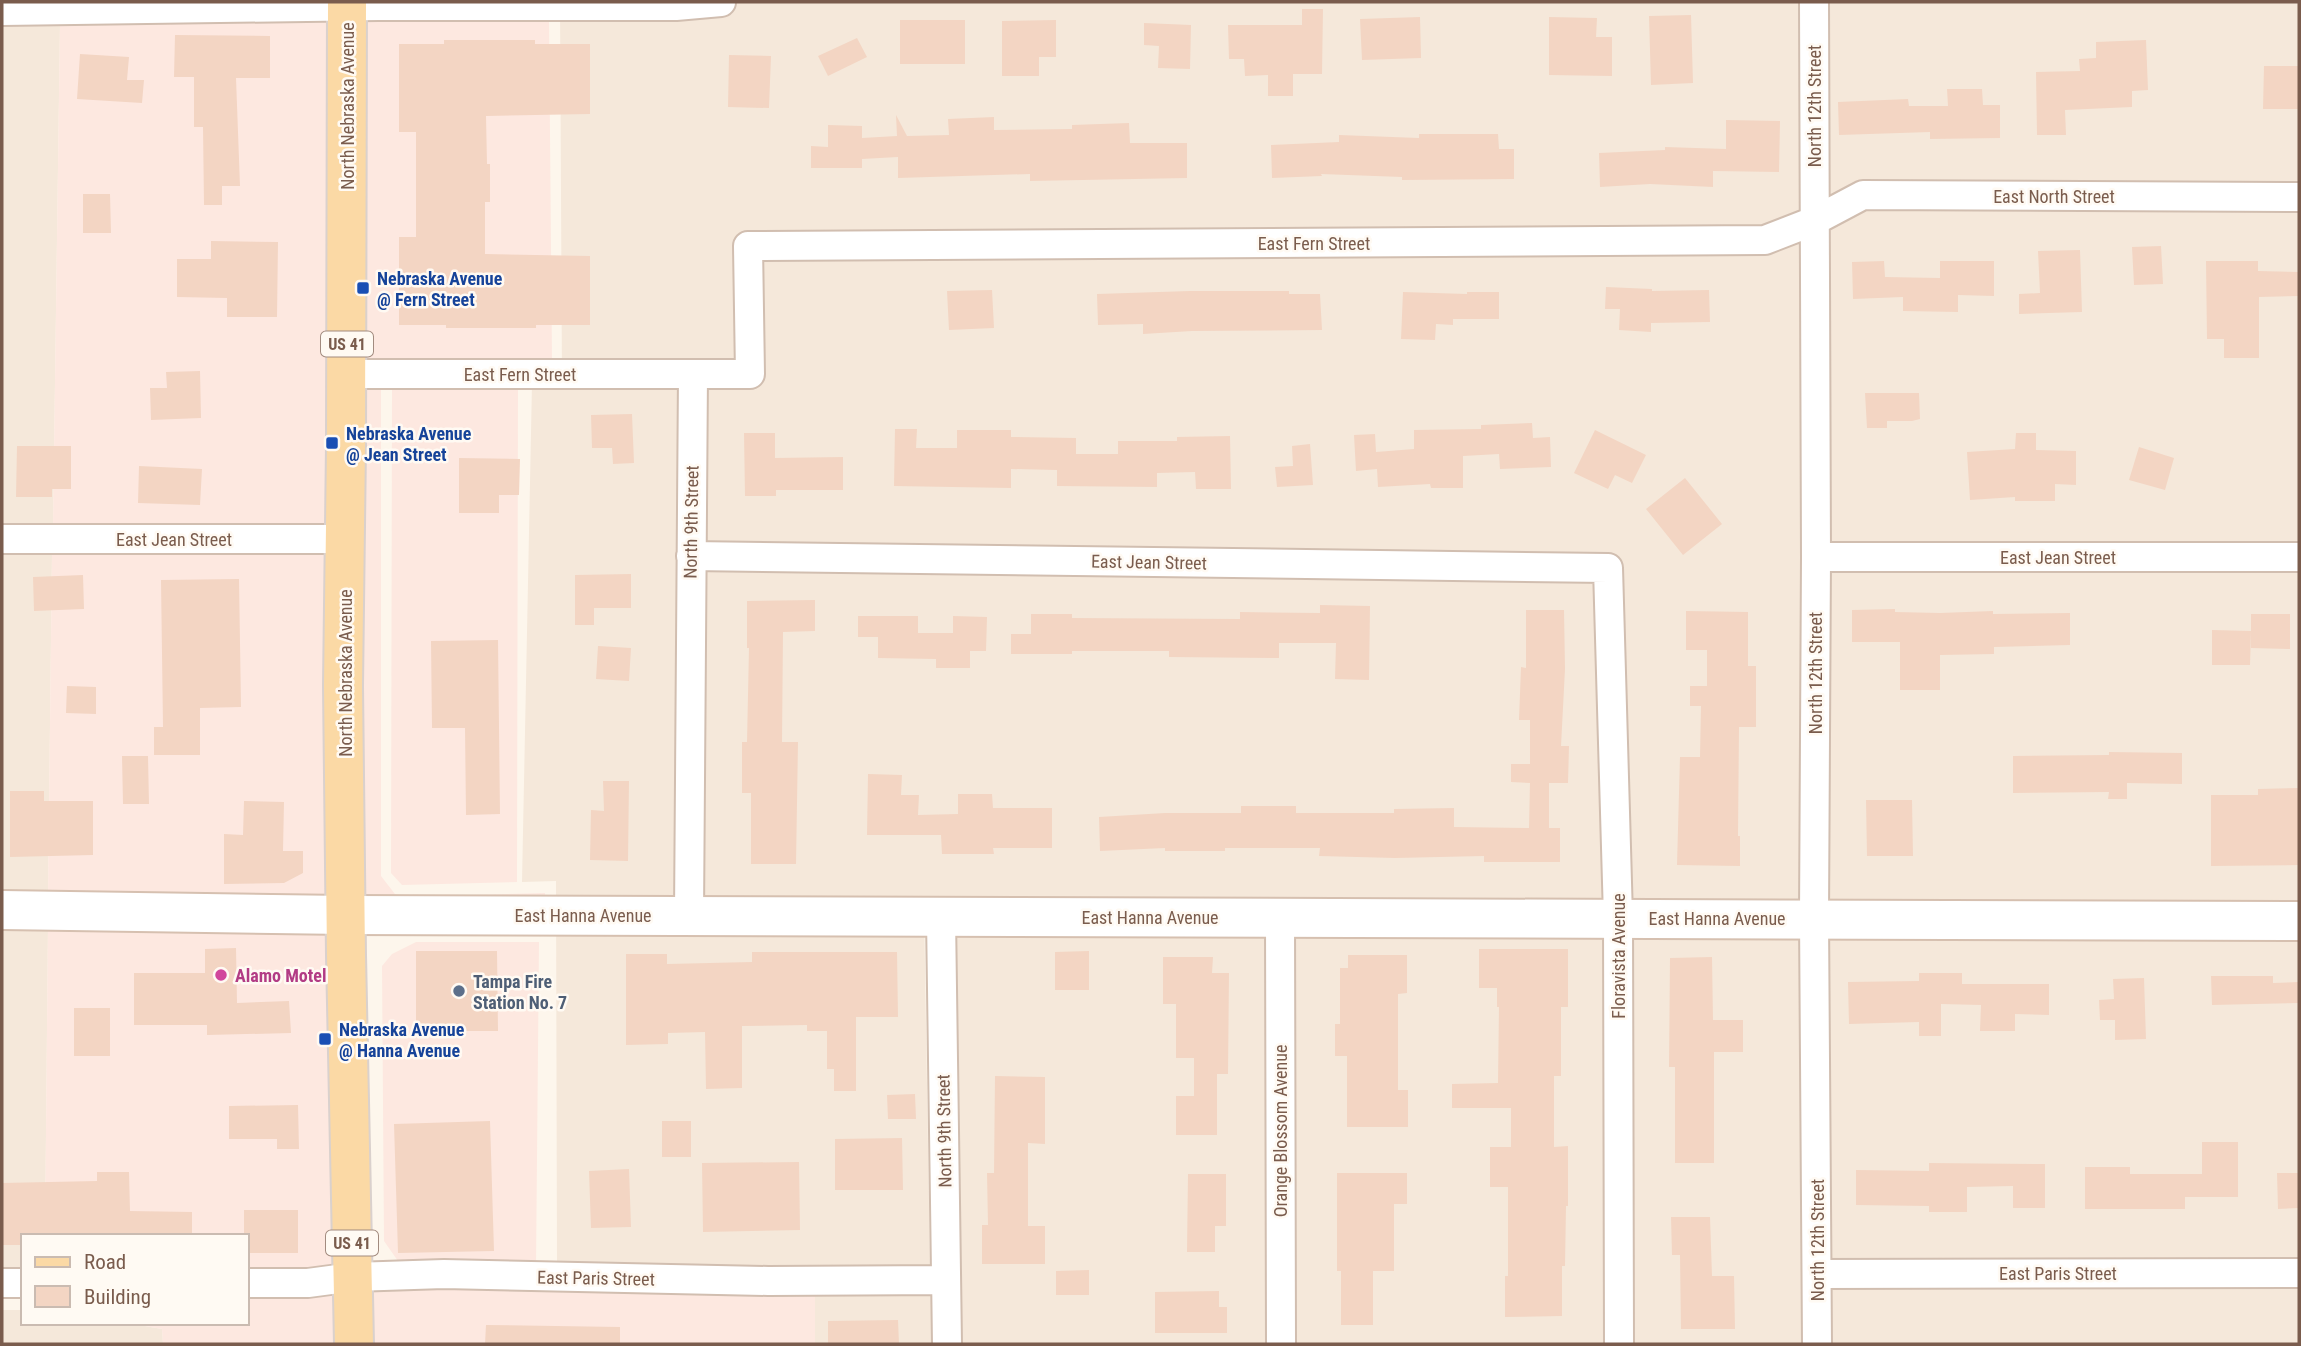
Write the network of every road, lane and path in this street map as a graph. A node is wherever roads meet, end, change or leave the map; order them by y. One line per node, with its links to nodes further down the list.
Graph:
1 (721, 2): 3 (street)
2 (1814, 2): 6 (street, North 12th Street)
3 (347, 4): 4 (street); 7 (main road, North Nebraska Avenue / US 41)
4 (2, 11)
5 (2299, 197): 6 (street, East North Street)
6 (1814, 221): 8 (street, East Fern Street); 12 (street, North 12th Street)
7 (346, 374): 8 (street, East Fern Street); 10 (main road, North Nebraska Avenue / US 41)
8 (693, 374): 11 (street, North 9th Street)
9 (2, 539): 10 (street, East Jean Street)
10 (346, 539): 16 (main road, North Nebraska Avenue / US 41)
11 (691, 556): 14 (street, East Jean Street); 17 (street, North 9th Street)
12 (1816, 556): 13 (street, East Jean Street); 21 (street, North 12th Street)
13 (2299, 557)
14 (1608, 568): 20 (street, Floravista Avenue)
15 (2, 910): 16 (street, East Hanna Avenue)
16 (346, 915): 17 (street, East Hanna Avenue); 25 (main road, North Nebraska Avenue / US 41)
17 (689, 915): 18 (street, East Hanna Avenue)
18 (941, 917): 19 (street, East Hanna Avenue); 26 (street, North 9th Street)
19 (1280, 917): 20 (street, East Hanna Avenue); 32 (street, Orange Blossom Avenue)
20 (1618, 918): 21 (street, East Hanna Avenue); 33 (street, Floravista Avenue)
21 (1814, 918): 22 (street, East Hanna Avenue); 24 (street, North 12th Street)
22 (2299, 921)
23 (2299, 1273): 24 (street, East Paris Street)
24 (1817, 1274): 34 (street, North 12th Street)
25 (353, 1277): 26 (street, East Paris Street); 29 (street, East Paris Street); 30 (main road, North Nebraska Avenue / US 41)
26 (946, 1279): 31 (street, North 9th Street)
27 (2, 1283): 28 (street)
28 (21, 1283)
29 (248, 1283)
30 (354, 1344)
31 (947, 1344)
32 (1281, 1344)
33 (1619, 1344)
34 (1817, 1344)

